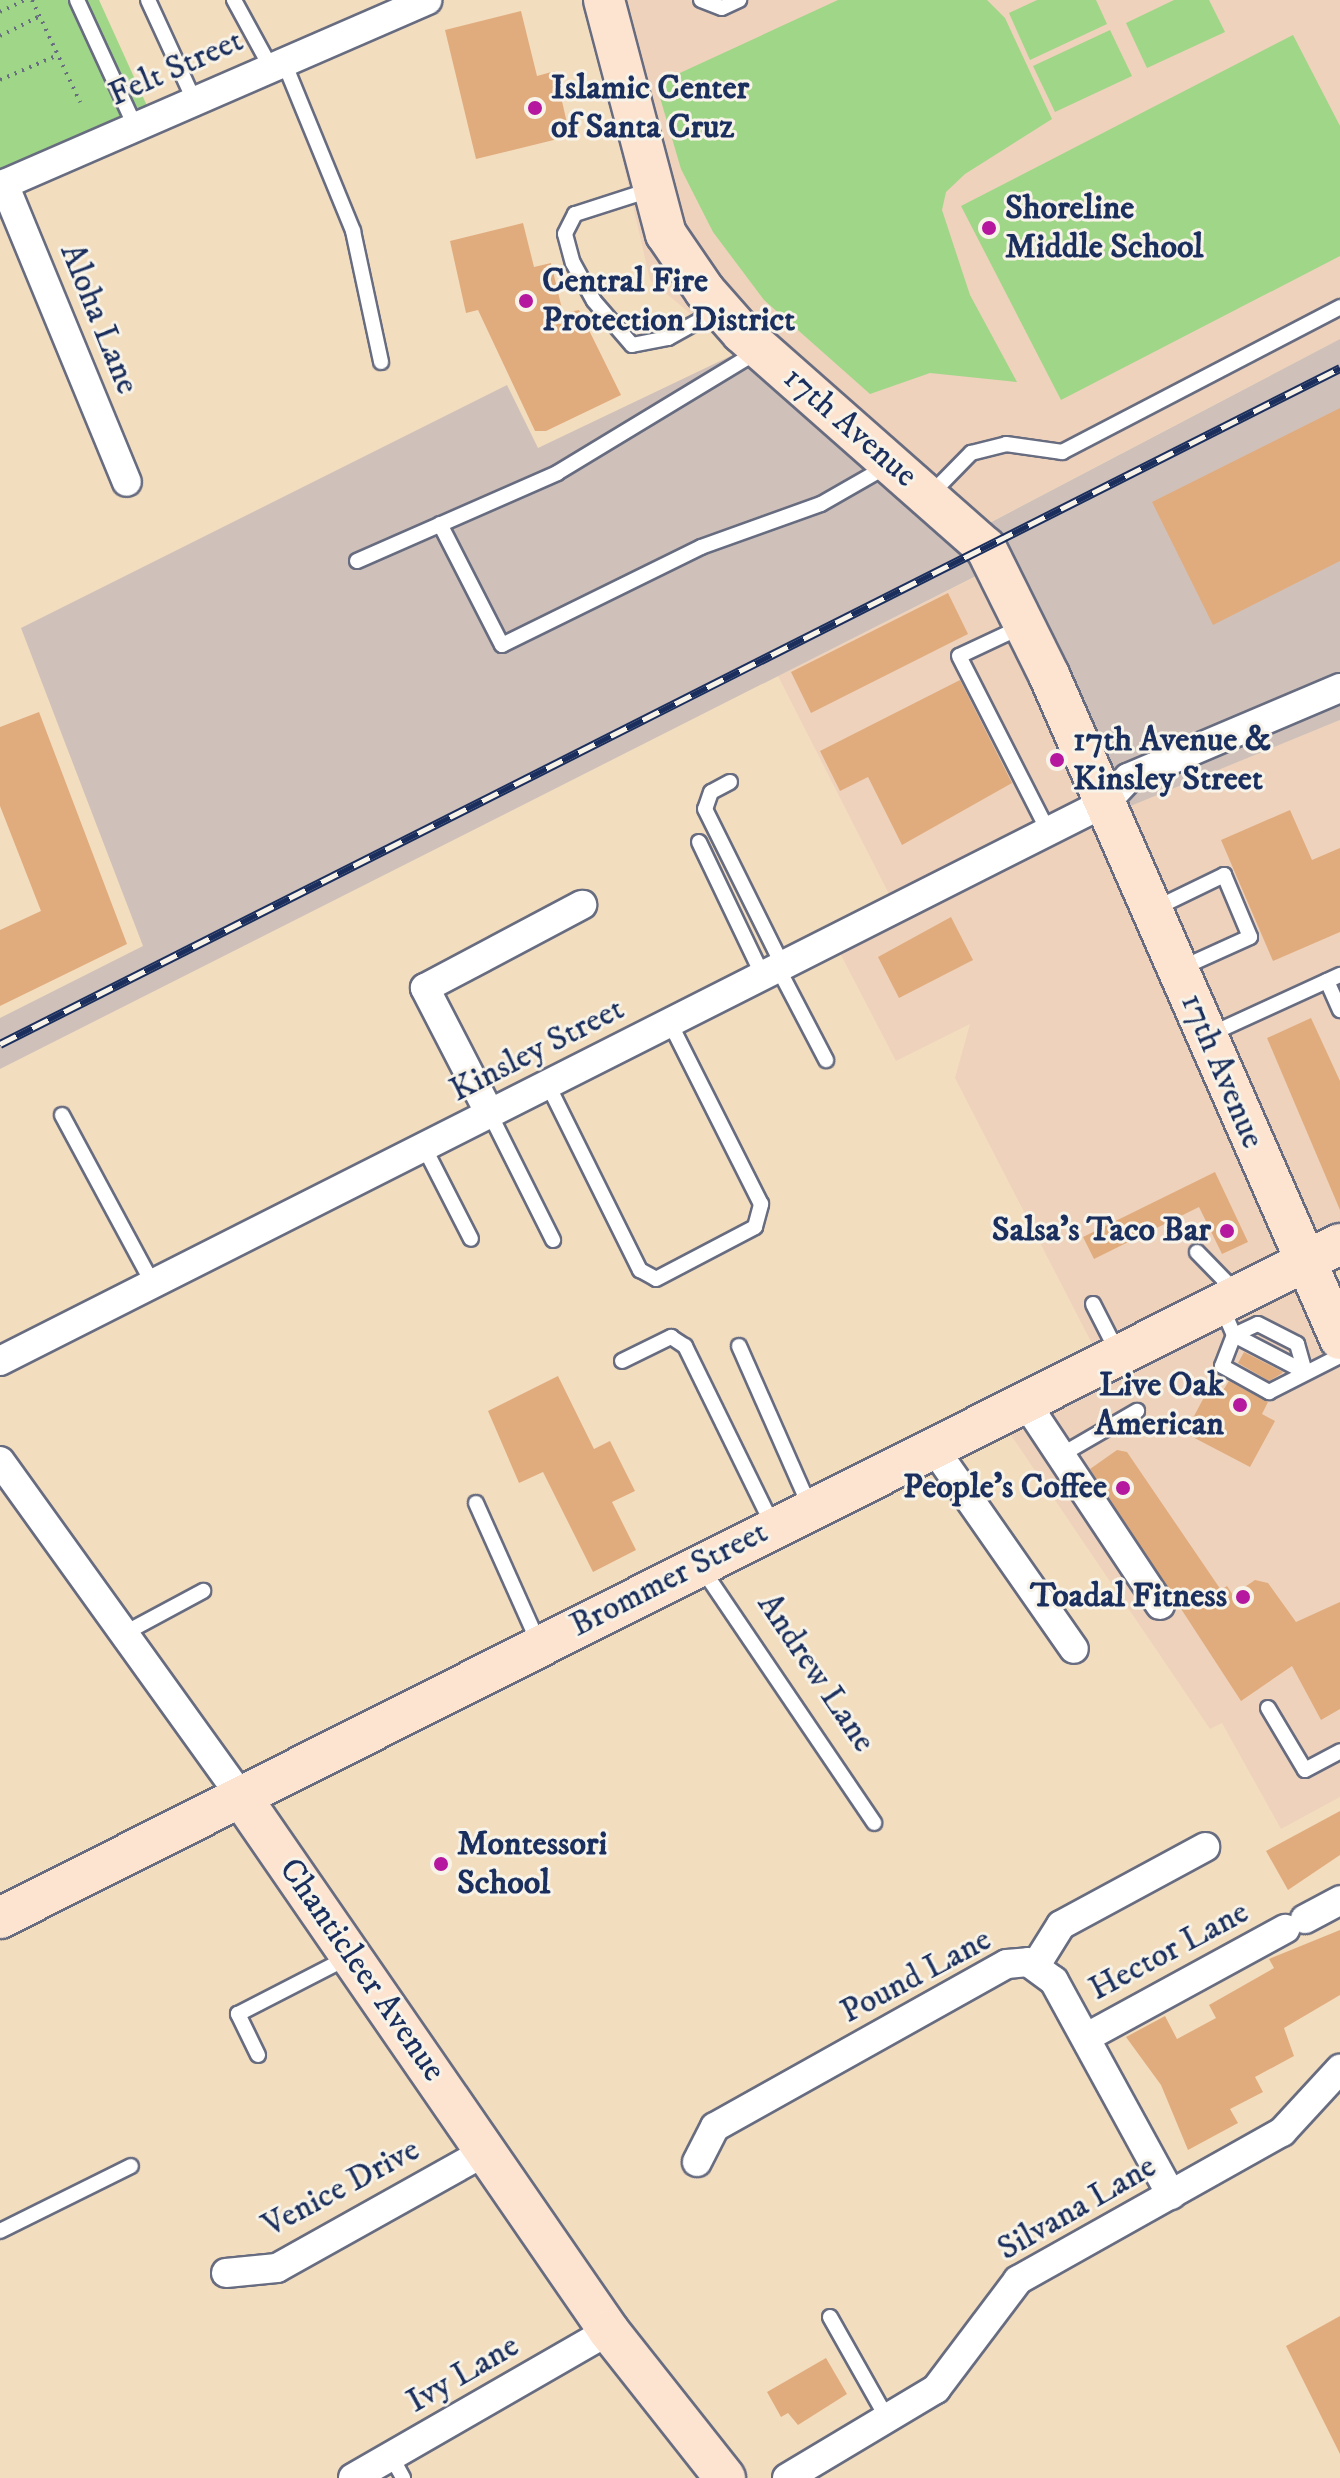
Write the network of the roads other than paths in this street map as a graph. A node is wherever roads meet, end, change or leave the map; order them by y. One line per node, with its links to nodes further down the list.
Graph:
1 (77, 0): 10 (lane)
2 (148, 0): 9 (lane)
3 (234, 0): 8 (lane)
4 (427, 0): 8 (street, Felt Street)
5 (604, 0): 12 (main road, 17th Avenue)
6 (701, 0): 7 (lane)
7 (739, 0)
8 (277, 63): 9 (street, Felt Street); 16 (lane)
9 (194, 100): 10 (street, Felt Street)
10 (135, 126): 11 (street, Felt Street)
11 (2, 185): 18 (street, Aloha Lane)
12 (653, 189): 14 (main road, 17th Avenue); 14 (lane)
13 (1340, 307): 19 (lane)
14 (720, 308): 15 (main road, 17th Avenue)
15 (761, 349): 17 (main road, 17th Avenue); 20 (lane)
16 (381, 362)
17 (892, 463): 19 (main road, 17th Avenue); 20 (lane)
18 (127, 482)
19 (930, 495): 22 (main road, 17th Avenue)
20 (440, 524): 21 (lane)
21 (357, 561)
22 (1024, 625): 25 (main road, 17th Avenue); 26 (lane)
23 (1340, 688): 25 (street)
24 (730, 782): 31 (lane)
25 (1106, 802): 26 (street, Kinsley Street); 29 (main road, 17th Avenue)
26 (1048, 831): 31 (street, Kinsley Street)
27 (699, 842): 31 (lane)
28 (582, 905): 38 (street)
29 (1152, 909): 30 (main road, 17th Avenue); 30 (lane)
30 (1178, 969): 35 (main road, 17th Avenue)
31 (775, 970): 34 (street, Kinsley Street); 36 (lane)
32 (1333, 978): 33 (lane); 35 (lane)
33 (1340, 1010)
34 (670, 1023): 37 (street, Kinsley Street); 37 (lane)
35 (1207, 1036): 45 (main road, 17th Avenue)
36 (826, 1060)
37 (548, 1085): 38 (street, Kinsley Street)
38 (490, 1114): 40 (street, Kinsley Street); 42 (lane)
39 (62, 1115): 46 (lane)
40 (424, 1147): 41 (lane); 46 (street, Kinsley Street)
41 (471, 1239)
42 (553, 1240)
43 (1340, 1244): 45 (main road, Brommer Street)
44 (1197, 1252): 48 (lane)
45 (1304, 1261): 48 (main road, Brommer Street); 49 (main road, 17th Avenue)
46 (153, 1284): 53 (street, Kinsley Street)
47 (1093, 1304): 51 (lane)
48 (1230, 1310): 51 (main road, Brommer Street); 55 (lane); 55 (lane); 55 (lane)
49 (1340, 1339)
50 (739, 1346): 62 (lane)
51 (1118, 1353): 56 (main road, Brommer Street)
52 (1340, 1356): 55 (lane)
53 (0, 1361)
54 (622, 1361): 63 (lane)
55 (1305, 1372)
56 (1024, 1400): 58 (main road, Brommer Street); 59 (street)
57 (1137, 1411): 59 (lane)
58 (933, 1447): 62 (main road, Brommer Street); 69 (street)
59 (1061, 1455): 66 (street)
60 (0, 1461): 67 (street, Chanticleer Avenue)
61 (476, 1503): 68 (lane)
62 (811, 1508): 63 (main road, Brommer Street)
63 (773, 1527): 64 (main road, Brommer Street)
64 (698, 1564): 68 (main road, Brommer Street); 73 (lane, Andrew Lane)
65 (203, 1591): 67 (lane)
66 (1160, 1605)
67 (125, 1633): 72 (street, Chanticleer Avenue)
68 (539, 1644): 72 (main road, Brommer Street)
69 (1074, 1649)
70 (1268, 1708): 71 (lane)
71 (1340, 1751)
72 (241, 1797): 76 (main road, Brommer Street); 77 (main road, Chanticleer Avenue)
73 (874, 1823)
74 (1205, 1847): 78 (street)
75 (1340, 1900): 79 (street, Hector Lane)
76 (0, 1918)
77 (351, 1956): 80 (lane); 82 (main road, Chanticleer Avenue)
78 (1036, 1965): 79 (street, Pound Lane); 83 (street, Pound Lane)
79 (1087, 2037): 85 (street, Pound Lane)
80 (258, 2055)
81 (1340, 2069): 85 (street, Silvana Lane)
82 (486, 2151): 87 (street, Venice Drive); 89 (main road, Chanticleer Avenue)
83 (697, 2162)
84 (131, 2166): 86 (lane)
85 (1171, 2195): 90 (street, Silvana Lane)
86 (0, 2231)
87 (226, 2273)
88 (830, 2317): 90 (lane)
89 (609, 2331): 91 (street, Ivy Lane); 93 (main road, Chanticleer Avenue)
90 (888, 2420): 94 (street, Silvana Lane)
91 (397, 2467): 92 (street, Ivy Lane)
92 (353, 2478)
93 (725, 2478)
94 (787, 2478)

